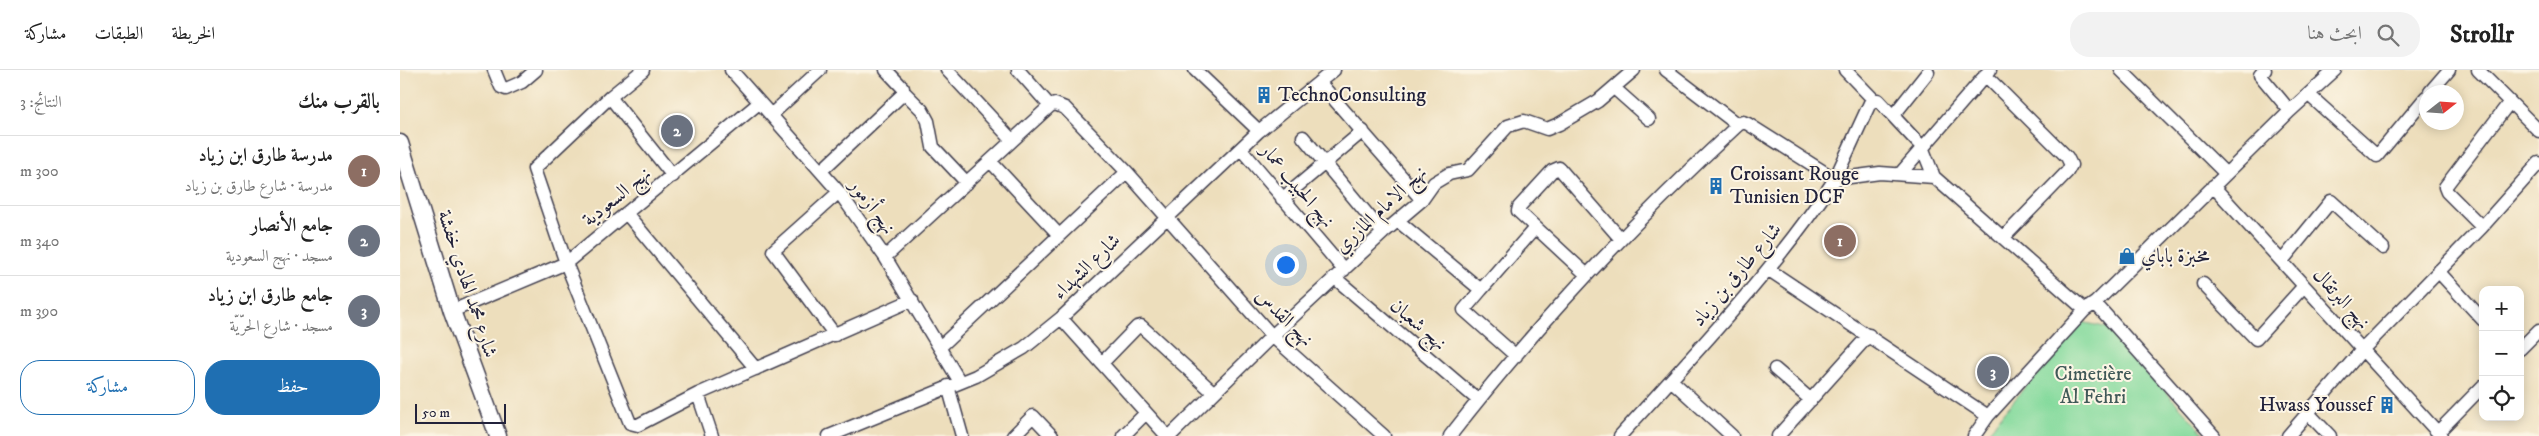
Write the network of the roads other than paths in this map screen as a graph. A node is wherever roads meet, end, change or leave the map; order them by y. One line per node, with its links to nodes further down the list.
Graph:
1 (494, 70): 2 (street)
2 (536, 70)
3 (643, 70): 26 (street)
4 (731, 70): 28 (street, نهج أزمور)
5 (820, 70): 34 (street)
6 (886, 70): 24 (street)
7 (947, 70): 42 (street)
8 (1018, 70): 31 (street)
9 (1194, 70): 40 (street)
10 (1334, 70): 21 (street, شارع الشهداء)
11 (1634, 70): 23 (street)
12 (1666, 70): 37 (street)
13 (1845, 70): 27 (street)
14 (2121, 70): 52 (street)
15 (2335, 70): 25 (street)
16 (2449, 70): 22 (street)
17 (2478, 70): 29 (street)
18 (1928, 72): 35 (street)
19 (2259, 72): 32 (street)
20 (1987, 73): 44 (street); 68 (street)
21 (1318, 82): 39 (street); 40 (street, شارع الشهداء)
22 (2436, 85)
23 (1614, 88): 36 (street); 60 (street, نهج الامام المازري)
24 (904, 92): 49 (street); 56 (street)
25 (2309, 95): 30 (street); 32 (street)
26 (610, 97): 53 (street); 73 (street)
27 (1874, 100): 35 (street); 55 (street, شارع طارق بن زياد)
28 (760, 103): 34 (street, نهج أزمور); 53 (street, نهج السعودية)
29 (2509, 103): 38 (street); 64 (street)
30 (2419, 105)
31 (1050, 106): 42 (street); 50 (street, نهج القدس)
32 (2290, 111): 52 (street)
33 (2539, 113): 38 (street)
34 (771, 115): 49 (street, نهج أزمور)
35 (1893, 116): 44 (street)
36 (1649, 119)
37 (1738, 125): 55 (street); 69 (street)
38 (2535, 127)
39 (1363, 131): 48 (street); 60 (street)
40 (1259, 132): 45 (street, شارع الشهداء)
41 (1303, 136): 48 (street)
42 (1012, 140): 46 (street)
43 (400, 143): 83 (main road, شارع محمد الهادي خفشة)
44 (1922, 147): 51 (street); 54 (street)
45 (1241, 149): 59 (street, نهج الحبيب عمار); 62 (street, شارع الشهداء)
46 (990, 161): 56 (street); 67 (street)
47 (2539, 163): 64 (street)
48 (1324, 164): 59 (street); 66 (street)
49 (821, 171): 58 (street, نهج أزمور)
50 (1127, 172): 62 (street, نهج القدس); 67 (street)
51 (1900, 174): 54 (street); 55 (street)
52 (2226, 174): 57 (street)
53 (673, 176): 61 (street, نهج السعودية)
54 (1934, 177): 68 (street)
55 (1835, 179): 74 (street, شارع طارق بن زياد)
56 (967, 183): 71 (street)
57 (2213, 186): 72 (street, نهج البرتقال); 82 (street)
58 (839, 192): 71 (street, نهج أزمور); 87 (street)
59 (1282, 198): 76 (street, نهج الحبيب عمار)
60 (1422, 200): 63 (street, نهج الامام المازري)
61 (626, 213): 73 (street, نهج السعودية); 95 (street)
62 (1166, 217): 85 (street, شارع الشهداء); 88 (street, نهج القدس)
63 (1398, 221): 66 (street, نهج الامام المازري); 80 (street)
64 (2482, 227): 75 (street)
65 (1535, 228): 69 (street); 77 (street); 80 (street)
66 (1383, 233): 76 (street, نهج الامام المازري)
67 (1059, 235): 91 (street)
68 (2004, 237): 82 (street)
69 (1620, 238): 77 (street)
70 (2383, 248): 72 (street)
71 (885, 257): 81 (street, نهج أزمور)
72 (2282, 261): 79 (street, نهج البرتقال)
73 (566, 262): 83 (street, نهج السعودية); 101 (street)
74 (1769, 270): 89 (street); 97 (street, شارع طارق بن زياد)
75 (2438, 271): 84 (street); 92 (street)
76 (1339, 274): 88 (street, نهج الامام المازري); 102 (street, نهج شعبان)
77 (1587, 275): 93 (street)
78 (2203, 284): 79 (street)
79 (2304, 286): 92 (street, نهج البرتقال)
80 (1481, 290): 93 (street)
81 (912, 300): 87 (street); 91 (street, نهج أزمور)
82 (2090, 306): 106 (street); 122 (street)
83 (452, 311): 108 (main road, شارع محمد الهادي خفشة)
84 (2479, 316)
85 (1061, 318): 94 (street); 98 (street, شارع الشهداء)
86 (2539, 330): 90 (street)
87 (835, 335): 95 (street)
88 (1272, 336): 100 (street, نهج الامام المازري); 116 (street, نهج القدس)
89 (1869, 336): 103 (street); 106 (street)
90 (2524, 345)
91 (941, 346): 98 (street, نهج أزمور)
92 (2362, 350): 105 (street); 107 (street, نهج البرتقال)
93 (1516, 356): 102 (street)
94 (1102, 363): 100 (street); 104 (street)
95 (756, 369): 101 (street)
96 (1775, 369): 103 (street)
97 (1671, 380): 118 (street, شارع طارق بن زياد); 119 (street)
98 (954, 384): 110 (street, شارع الشهداء); 111 (street, نهج أزمور)
99 (2479, 390): 107 (street)
100 (1214, 393): 115 (street, نهج الامام المازري)
101 (698, 394): 109 (street)
102 (1478, 400): 117 (street)
103 (1812, 400): 120 (street)
104 (1146, 413): 114 (street); 115 (street)
105 (2308, 413): 123 (street); 124 (street)
106 (1988, 416): 121 (street)
107 (2439, 434)
108 (498, 436)
109 (712, 436)
110 (829, 436)
111 (962, 436)
112 (1013, 436): 113 (street)
113 (1052, 436)
114 (1123, 436)
115 (1169, 436)
116 (1384, 436)
117 (1450, 436)
118 (1620, 436)
119 (1732, 436)
120 (1778, 436)
121 (1974, 436)
122 (2214, 436)
123 (2288, 436)
124 (2330, 436)

